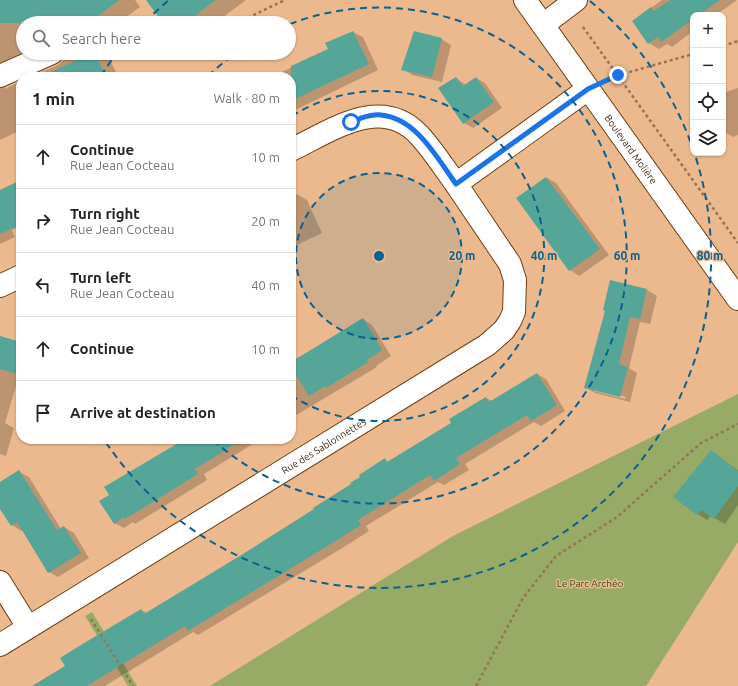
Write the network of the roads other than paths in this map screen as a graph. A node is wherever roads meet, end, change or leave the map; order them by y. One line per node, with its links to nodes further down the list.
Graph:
1 (525, 0): 3 (street, Boulevard Molière)
2 (572, 3): 3 (street)
3 (543, 25): 6 (street, Boulevard Molière)
4 (36, 60): 5 (street)
5 (0, 76)
6 (588, 89): 8 (street); 9 (street, Boulevard Molière)
7 (296, 148): 8 (street, Rue des Sablonnettes)
8 (456, 184): 14 (street, Rue des Sablonnettes)
9 (731, 274): 12 (street, Boulevard Molière)
10 (16, 278): 11 (street)
11 (0, 286)
12 (738, 299)
13 (0, 582): 14 (street)
14 (28, 627): 15 (street, Rue des Sablonnettes)
15 (0, 645)

